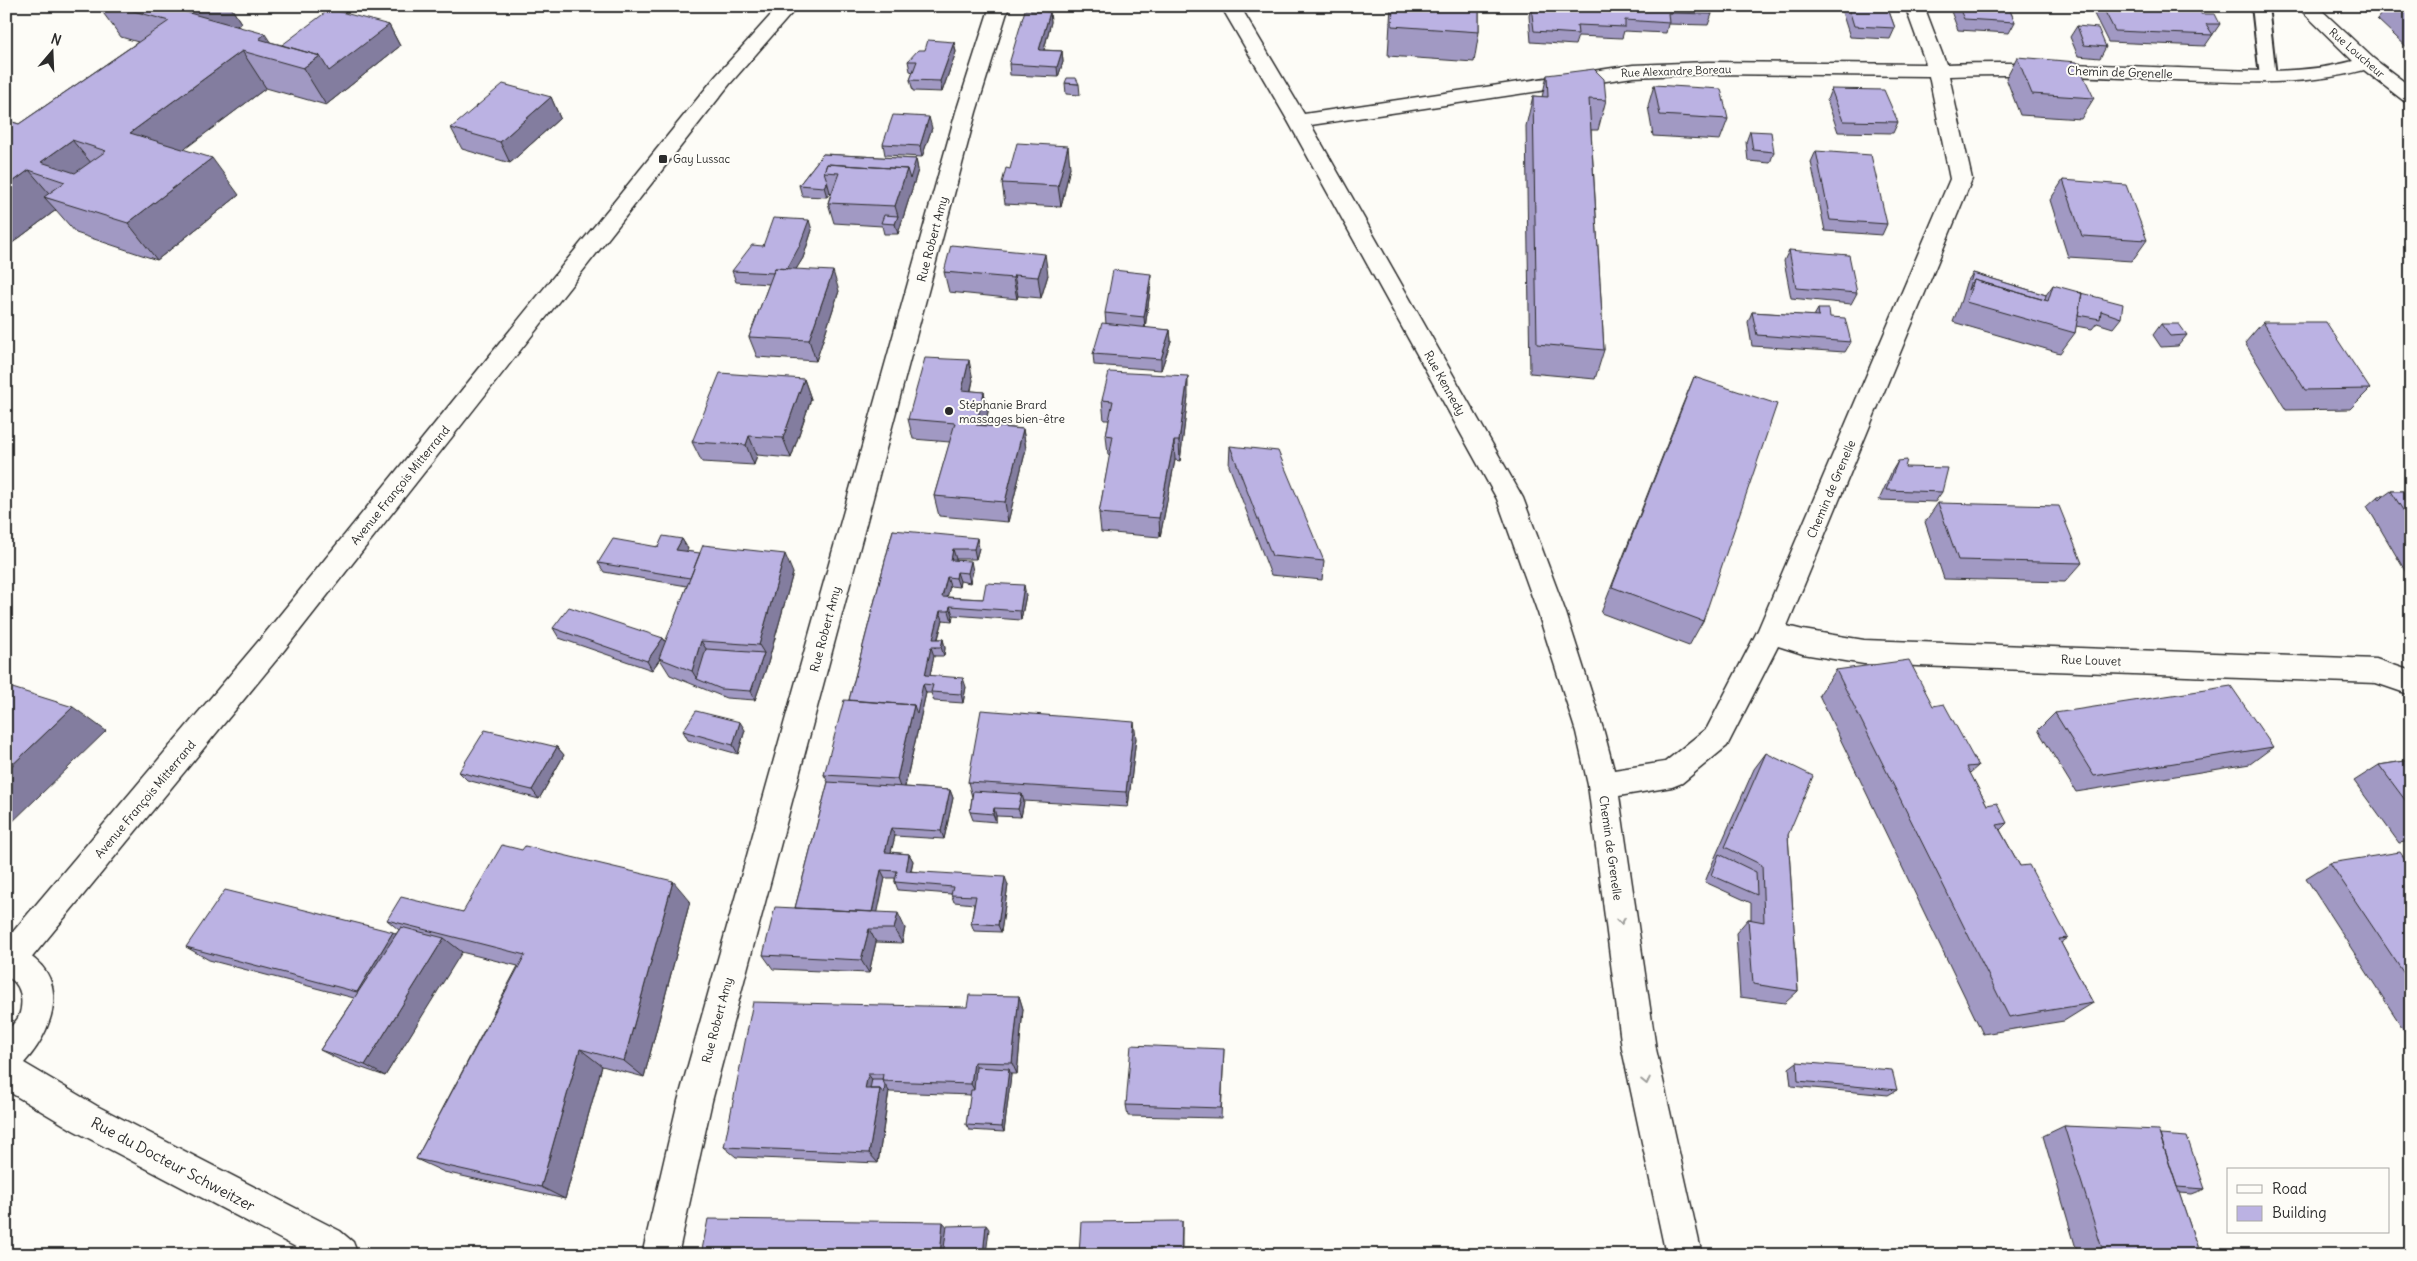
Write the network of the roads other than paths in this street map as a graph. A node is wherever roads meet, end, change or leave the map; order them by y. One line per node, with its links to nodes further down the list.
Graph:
1 (789, 6): 15 (street, Avenue François Mitterrand)
2 (1000, 6): 19 (street, Rue Robert Amy)
3 (1230, 6): 11 (street, Rue Kennedy)
4 (1914, 6): 8 (street)
5 (2260, 6): 9 (lane)
6 (2306, 6): 7 (street, Rue Loucheur)
7 (2367, 63): 9 (street, Chemin de Grenelle); 10 (street, Rue Loucheur)
8 (1938, 70): 9 (street, Chemin de Grenelle); 11 (street, Rue Alexandre Boreau); 12 (street, Chemin de Grenelle)
9 (2268, 77)
10 (2411, 97)
11 (1298, 121): 14 (street, Rue Kennedy)
12 (1771, 632): 13 (street, Rue Louvet); 14 (street, Chemin de Grenelle)
13 (2411, 682)
14 (1603, 786): 20 (street, Chemin de Grenelle, one-way to 20)
15 (8, 961): 16 (street)
16 (6, 1058)
17 (6, 1072): 18 (street, Rue du Docteur Schweitzer)
18 (340, 1255)
19 (660, 1255)
20 (1684, 1255)

